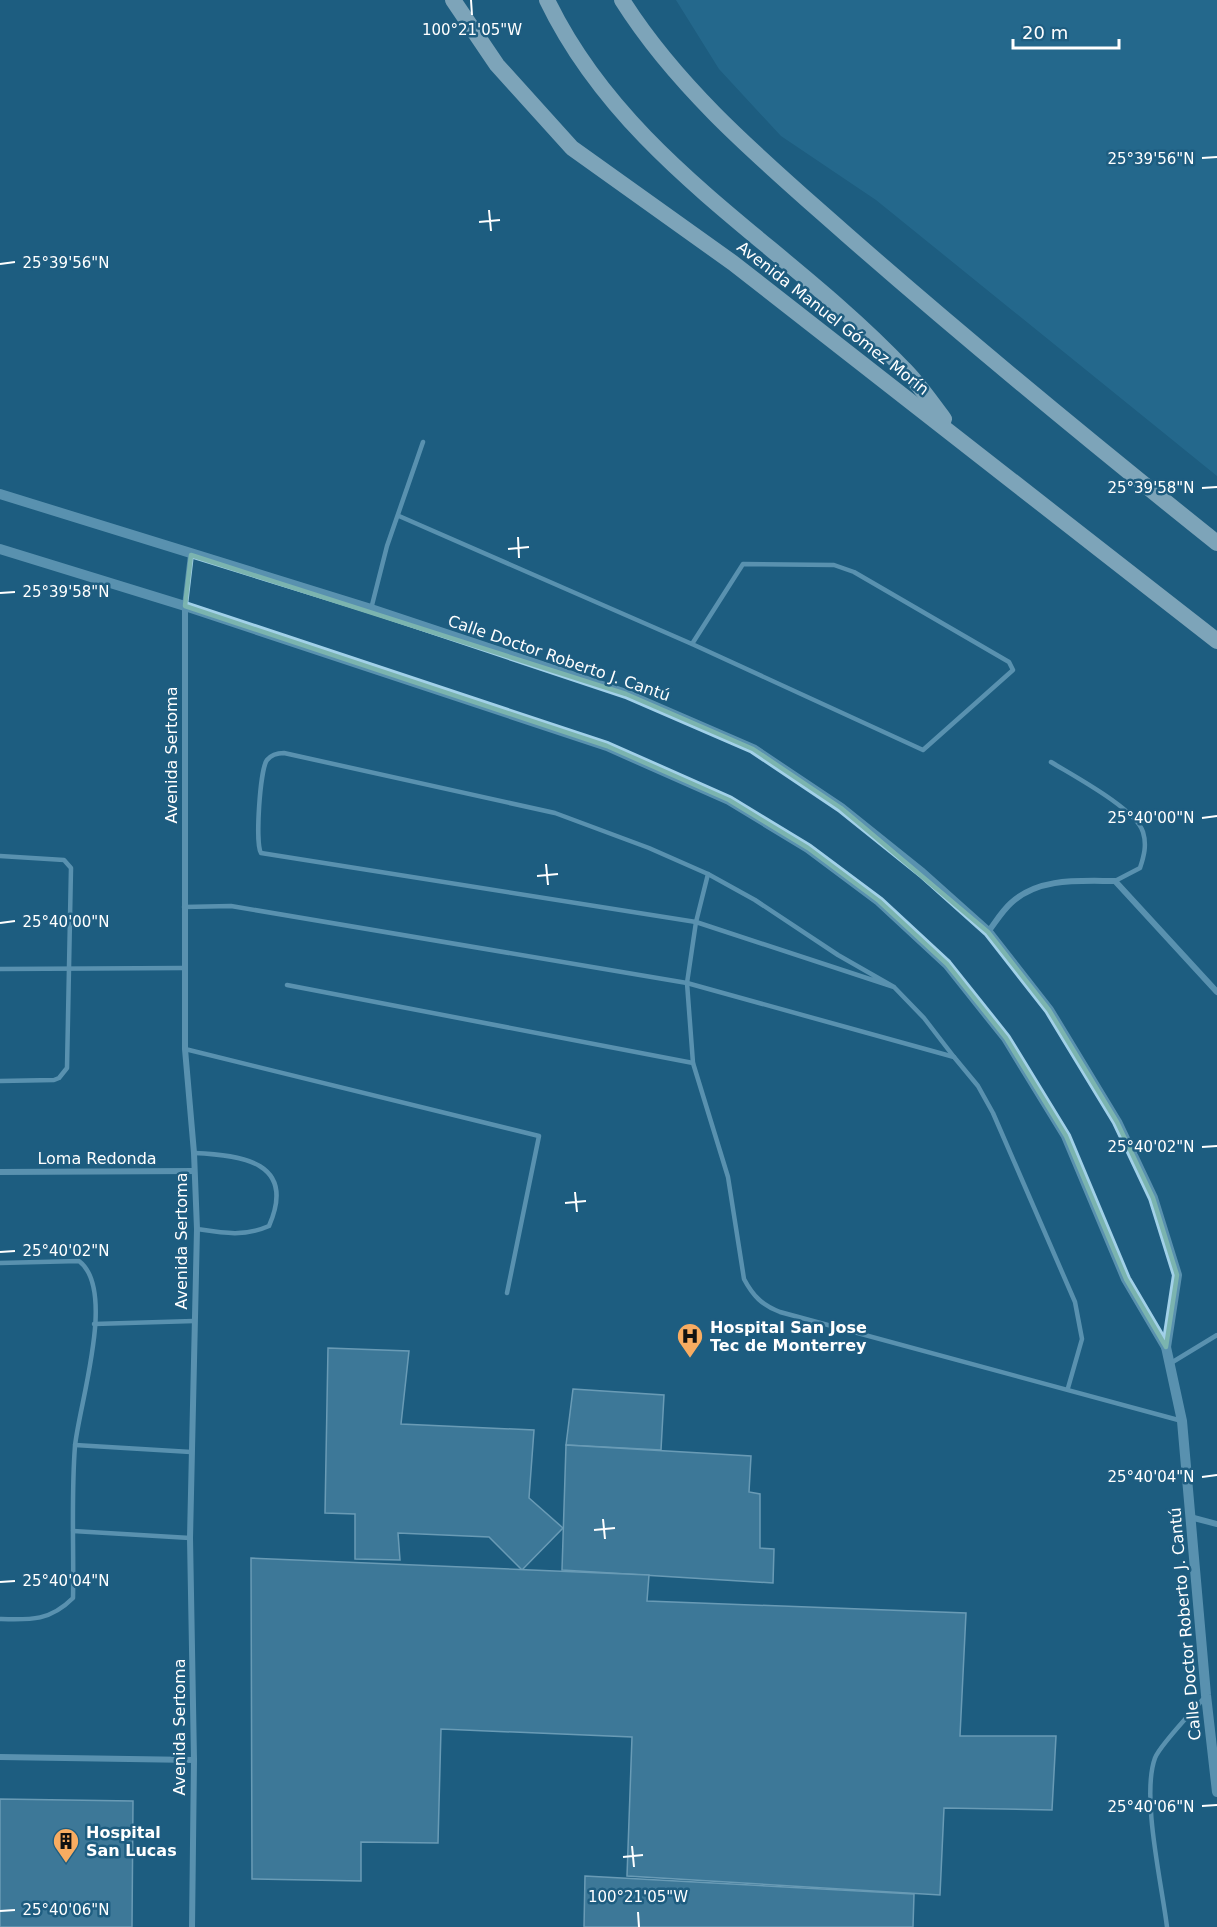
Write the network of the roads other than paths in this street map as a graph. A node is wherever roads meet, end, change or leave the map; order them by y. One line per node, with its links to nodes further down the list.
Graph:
1 (453, 0): 4 (highway, Avenida Manuel Gómez Morín)
2 (547, 0): 4 (highway)
3 (622, 0): 8 (highway)
4 (961, 440): 13 (highway, Avenida Manuel Gómez Morín)
5 (423, 442): 7 (lane)
6 (0, 494): 10 (street, Calle Doctor Roberto J. Cantú)
7 (399, 516): 12 (lane); 14 (lane)
8 (1217, 543)
9 (0, 549): 11 (street, Calle Doctor Roberto J. Cantú)
10 (191, 555): 11 (street, Avenida Sertoma); 12 (street, Calle Doctor Roberto J. Cantú)
11 (185, 606): 19 (street, Avenida Sertoma); 42 (street, Calle Doctor Roberto J. Cantú)
12 (371, 609): 21 (street, Calle Doctor Roberto J. Cantú)
13 (1217, 641)
14 (692, 644): 14 (lane)
15 (1051, 762): 18 (lane)
16 (0, 856): 24 (lane)
17 (708, 873): 20 (lane); 20 (lane); 27 (lane)
18 (1115, 881): 21 (street); 28 (street)
19 (184, 907): 22 (street, Avenida Sertoma); 25 (lane)
20 (696, 922): 25 (lane); 27 (lane)
21 (988, 932): 42 (street, Calle Doctor Roberto J. Cantú)
22 (184, 968): 24 (lane); 29 (street, Avenida Sertoma)
23 (0, 969): 24 (lane)
24 (69, 969): 32 (lane)
25 (687, 983): 30 (lane); 31 (lane)
26 (287, 985): 31 (lane)
27 (894, 987): 30 (lane)
28 (1217, 992)
29 (185, 1049): 33 (street, Avenida Sertoma); 38 (lane)
30 (954, 1057): 44 (lane)
31 (693, 1064): 44 (lane)
32 (0, 1081)
33 (194, 1153): 34 (street, Avenida Sertoma); 36 (lane)
34 (194, 1171): 35 (street, Loma Redonda); 36 (street, Avenida Sertoma)
35 (0, 1172)
36 (196, 1229): 39 (street, Avenida Sertoma)
37 (0, 1263): 40 (lane)
38 (507, 1293)
39 (194, 1321): 40 (lane); 47 (street, Avenida Sertoma)
40 (94, 1324): 46 (lane)
41 (1217, 1335): 43 (lane)
42 (1166, 1347): 43 (street, Calle Doctor Roberto J. Cantú)
43 (1171, 1363): 45 (street, Calle Doctor Roberto J. Cantú)
44 (1068, 1388): 45 (lane)
45 (1182, 1421): 48 (street, Calle Doctor Roberto J. Cantú)
46 (75, 1445): 47 (lane); 50 (lane)
47 (191, 1452): 51 (street, Avenida Sertoma)
48 (1190, 1517): 49 (street); 53 (street, Calle Doctor Roberto J. Cantú)
49 (1217, 1524)
50 (73, 1531): 51 (lane); 52 (lane)
51 (190, 1538): 55 (street, Avenida Sertoma)
52 (0, 1619)
53 (1206, 1695): 56 (street, Calle Doctor Roberto J. Cantú); 58 (lane)
54 (0, 1757): 55 (street)
55 (194, 1760): 57 (street, Avenida Sertoma)
56 (1217, 1792)
57 (192, 1927)
58 (1167, 1927)

